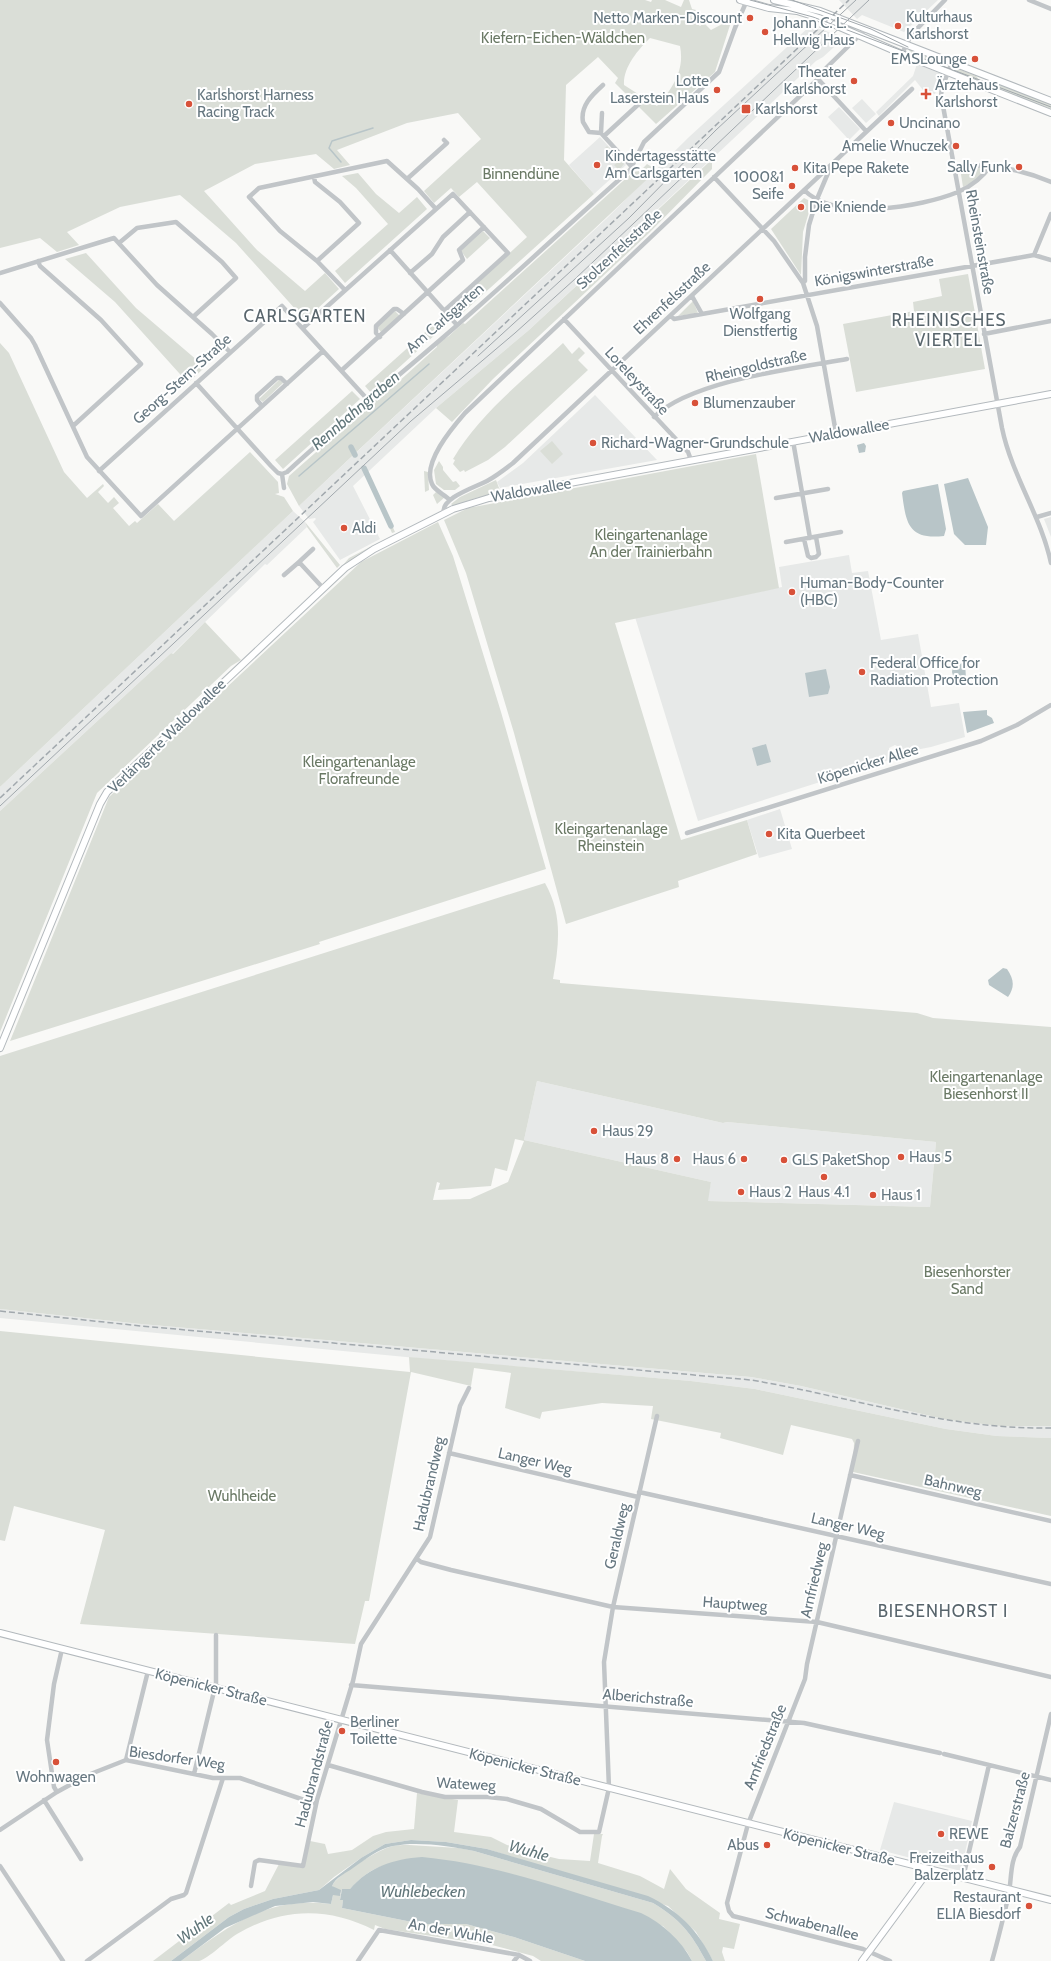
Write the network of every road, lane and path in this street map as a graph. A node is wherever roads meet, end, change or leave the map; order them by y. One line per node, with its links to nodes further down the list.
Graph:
1 (774, 0): 6 (main road)
2 (945, 0): 8 (street)
3 (1029, 0): 5 (street)
4 (745, 1): 7 (main road); 23 (street, Am Carlsgarten)
5 (1051, 9)
6 (866, 29): 7 (street, Stolzenfelsstraße); 8 (main road)
7 (859, 36): 9 (main road); 12 (street, Stolzenfelsstraße)
8 (906, 44): 9 (street); 10 (main road)
9 (902, 54): 11 (main road)
10 (952, 62): 11 (street, Rheinsteinstraße); 15 (main road)
11 (948, 72): 17 (main road); 25 (street, Rheinsteinstraße)
12 (818, 79): 19 (street); 27 (street, Stolzenfelsstraße)
13 (603, 85): 20 (street)
14 (912, 89): 19 (street, Ehrenfelsstraße)
15 (1051, 101)
16 (641, 102): 20 (street)
17 (1051, 112)
18 (602, 113): 20 (street)
19 (866, 132): 24 (street, Ehrenfelsstraße)
20 (602, 135): 23 (street)
21 (444, 140): 28 (street)
22 (991, 165): 25 (street); 29 (street); 31 (street)
23 (631, 166): 60 (street, Am Carlsgarten)
24 (831, 166): 30 (street, Ehrenfelsstraße); 32 (street)
25 (954, 167): 31 (street, Rheinsteinstraße)
26 (314, 176): 28 (street); 43 (street); 43 (street)
27 (714, 177): 37 (street); 58 (street, Stolzenfelsstraße)
28 (407, 180): 33 (street)
29 (1051, 182)
30 (804, 190): 32 (street); 37 (street, Ehrenfelsstraße)
31 (959, 192): 32 (street); 44 (street, Rheinsteinstraße)
32 (817, 199): 47 (street)
33 (436, 209): 34 (street); 39 (street)
34 (470, 212): 36 (street); 46 (street)
35 (1051, 214): 40 (street)
36 (484, 227): 49 (street); 53 (street)
37 (763, 228): 47 (street); 51 (street, Ehrenfelsstraße)
38 (119, 243): 42 (street); 57 (street); 57 (street)
39 (390, 250): 46 (street); 48 (street)
40 (1034, 255): 41 (street, Königswinterstraße); 44 (street, Königswinterstraße)
41 (1051, 260)
42 (38, 261): 45 (street); 77 (street)
43 (317, 261): 48 (street)
44 (972, 266): 50 (street, Königswinterstraße); 62 (street, Rheinsteinstraße)
45 (0, 273)
46 (410, 273): 49 (street)
47 (803, 283): 50 (street)
48 (345, 290): 61 (street)
49 (428, 292): 53 (street); 54 (street)
50 (807, 295): 55 (street, Königswinterstraße); 67 (street)
51 (692, 296): 55 (street); 56 (street, Ehrenfelsstraße)
52 (0, 303): 77 (street)
53 (444, 311): 60 (street)
54 (404, 314): 63 (street); 63 (street)
55 (702, 314): 56 (street, Königswinterstraße)
56 (671, 316): 69 (street, Ehrenfelsstraße)
57 (193, 317): 65 (street)
58 (564, 319): 69 (street, Loreleystraße); 88 (street, Stolzenfelsstraße)
59 (1051, 321): 62 (street)
60 (457, 325): 73 (street, Am Carlsgarten)
61 (303, 328): 64 (street); 65 (street, Georg-Stern-Straße)
62 (984, 334): 74 (street, Rheinsteinstraße)
63 (380, 337): 68 (street)
64 (323, 351): 68 (street); 71 (street)
65 (230, 352): 70 (street, Georg-Stern-Straße)
66 (846, 359): 67 (street, Rheingoldstraße)
67 (823, 363): 76 (street, Rheingoldstraße); 79 (street)
68 (342, 370): 73 (street)
69 (612, 371): 76 (street, Loreleystraße); 88 (street, Ehrenfelsstraße)
70 (196, 383): 78 (street); 82 (street, Georg-Stern-Straße)
71 (287, 384): 75 (street); 75 (street)
72 (1051, 394): 74 (main road, Waldowallee)
73 (369, 401): 83 (street, Am Carlsgarten)
74 (997, 404): 79 (main road, Waldowallee); 91 (street, Rheinsteinstraße)
75 (262, 406): 78 (street)
76 (654, 416): 81 (street, Loreleystraße)
77 (73, 426): 82 (street)
78 (237, 428): 82 (street); 83 (street)
79 (836, 432): 80 (main road, Waldowallee)
80 (793, 441): 81 (main road, Waldowallee); 86 (street)
81 (691, 460): 90 (main road, Waldowallee)
82 (99, 471)
83 (282, 474): 84 (street)
84 (284, 488)
85 (828, 489): 86 (street)
86 (802, 494): 87 (street); 94 (street)
87 (776, 498)
88 (450, 500): 90 (street)
89 (1051, 512): 91 (street)
90 (441, 515): 100 (main road, Verlängerte Waldowallee)
91 (1037, 517): 98 (street, Rheinsteinstraße)
92 (841, 532): 93 (street)
93 (816, 537): 94 (street); 94 (street)
94 (807, 538): 95 (street)
95 (786, 542)
96 (313, 549): 97 (street)
97 (299, 562): 99 (street); 100 (street)
98 (1051, 563)
99 (284, 575)
100 (323, 588): 103 (main road, Verlängerte Waldowallee)
101 (1051, 705): 102 (street, Köpenicker Allee)
102 (687, 833)
103 (0, 1048)
104 (468, 1388): 107 (street, Hadubrandweg)
105 (657, 1416): 109 (street, Geraldweg)
106 (858, 1441): 108 (street, Arnfriedweg)
107 (449, 1453): 110 (street, Langer Weg); 113 (street, Hadubrandweg)
108 (850, 1475): 111 (street, Bahnweg); 112 (street, Arnfriedweg)
109 (639, 1492): 110 (street, Geraldweg); 112 (street, Langer Weg)
110 (638, 1497): 115 (street, Geraldweg)
111 (1051, 1521)
112 (836, 1536): 114 (street, Langer Weg); 117 (street, Arnfriedweg)
113 (417, 1559): 115 (street, Hauptweg); 116 (street, Hadubrandweg)
114 (1051, 1584)
115 (613, 1607): 117 (street, Hauptweg); 126 (street, Geraldweg)
116 (376, 1621): 124 (street, Hadubrandstraße)
117 (817, 1622): 122 (street, Hauptweg); 123 (street, Arnfriedweg)
118 (0, 1633): 120 (main road, Köpenicker Straße)
119 (216, 1635): 125 (street)
120 (62, 1649): 121 (main road, Köpenicker Straße); 138 (street)
121 (148, 1671): 125 (main road, Köpenicker Straße); 130 (street)
122 (1051, 1677)
123 (805, 1679): 129 (street, Arnfriedstraße)
124 (352, 1685): 126 (street, Alberichstraße); 128 (street, Hadubrandstraße)
125 (215, 1688): 128 (main road, Köpenicker Straße); 133 (street)
126 (605, 1707): 129 (street, Alberichstraße); 137 (street, Geraldweg)
127 (1051, 1714): 134 (street, Balzerstraße)
128 (341, 1720): 132 (street, Hadubrandstraße); 137 (main road, Köpenicker Straße)
129 (788, 1722): 131 (street, Alberichstraße); 141 (street, Arnfriedstraße)
130 (126, 1760): 133 (street, Biesdorfer Weg); 138 (street, Biesdorfer Weg)
131 (989, 1764): 134 (street, Alberichstraße); 147 (street)
132 (328, 1765): 140 (street, Hadubrandstraße); 143 (street, Wateweg)
133 (194, 1774): 135 (street, Biesdorfer Weg)
134 (1037, 1776): 136 (street, Alberichstraße); 149 (street, Balzerstraße)
135 (223, 1778): 140 (street, Biesdorfer Weg); 155 (street)
136 (1051, 1780)
137 (609, 1788): 141 (main road, Köpenicker Straße); 143 (street, Geraldweg)
138 (57, 1792): 139 (street, Biesdorfer Weg)
139 (44, 1800): 142 (street, Biesdorfer Weg); 144 (street)
140 (316, 1804): 148 (street, Hadubrandstraße)
141 (747, 1827): 146 (main road, Köpenicker Straße); 151 (street, Arnfriedstraße)
142 (0, 1830)
143 (599, 1832)
144 (81, 1859)
145 (0, 1866): 154 (street)
146 (925, 1869): 147 (main road, Köpenicker Straße); 152 (main road)
147 (963, 1878): 149 (main road, Köpenicker Straße)
148 (251, 1886)
149 (1009, 1890): 150 (main road, Köpenicker Straße); 161 (street, Balzerstraße)
150 (1051, 1900)
151 (729, 1911): 152 (street, Schwabenallee)
152 (869, 1952): 159 (main road); 160 (street, Schwabenallee)
153 (519, 1955): 156 (street, An der Wuhle); 157 (street); 158 (street, An der Wuhle)
154 (63, 1961)
155 (87, 1961)
156 (358, 1961)
157 (514, 1961)
158 (530, 1961)
159 (862, 1961)
160 (890, 1961)
161 (992, 1961)

